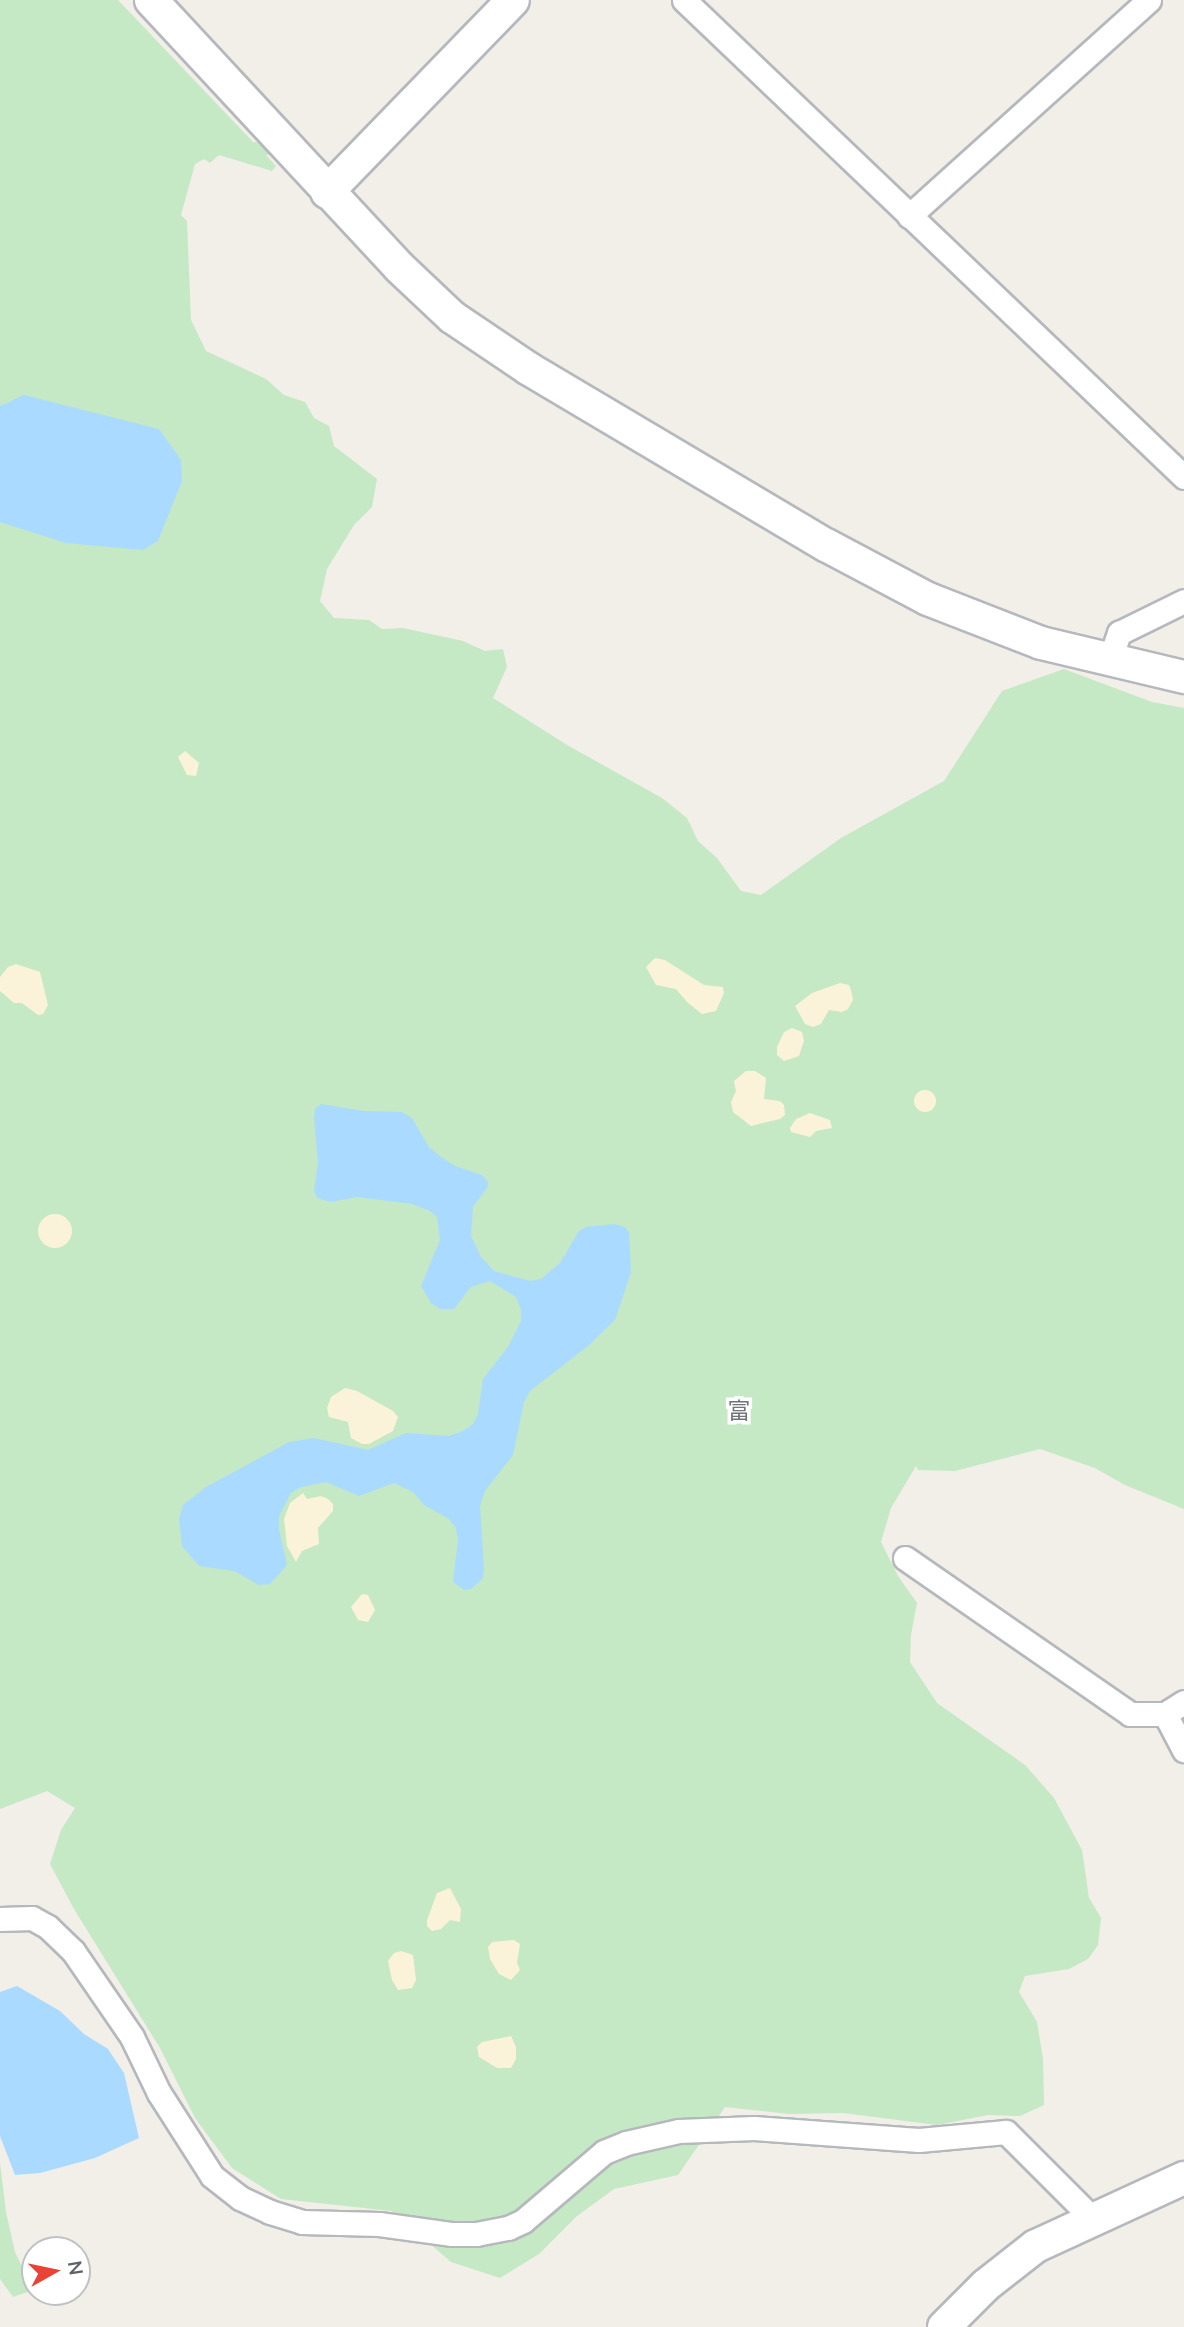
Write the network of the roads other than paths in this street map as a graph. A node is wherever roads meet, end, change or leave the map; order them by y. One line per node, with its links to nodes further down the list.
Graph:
1 (151, 0): 5 (street)
2 (513, 0): 5 (street)
3 (684, 0): 6 (street)
4 (1149, 0): 6 (street)
5 (327, 192): 9 (street)
6 (909, 216): 7 (street)
7 (1184, 477)
8 (1184, 601): 9 (street)
9 (1110, 659): 10 (street)
10 (1184, 677)
11 (905, 1558): 12 (street)
12 (1175, 1708): 13 (street)
13 (1184, 1750)
14 (0, 1919): 16 (street)
15 (1184, 2178): 16 (street)
16 (1093, 2219): 17 (street)
17 (944, 2327)

